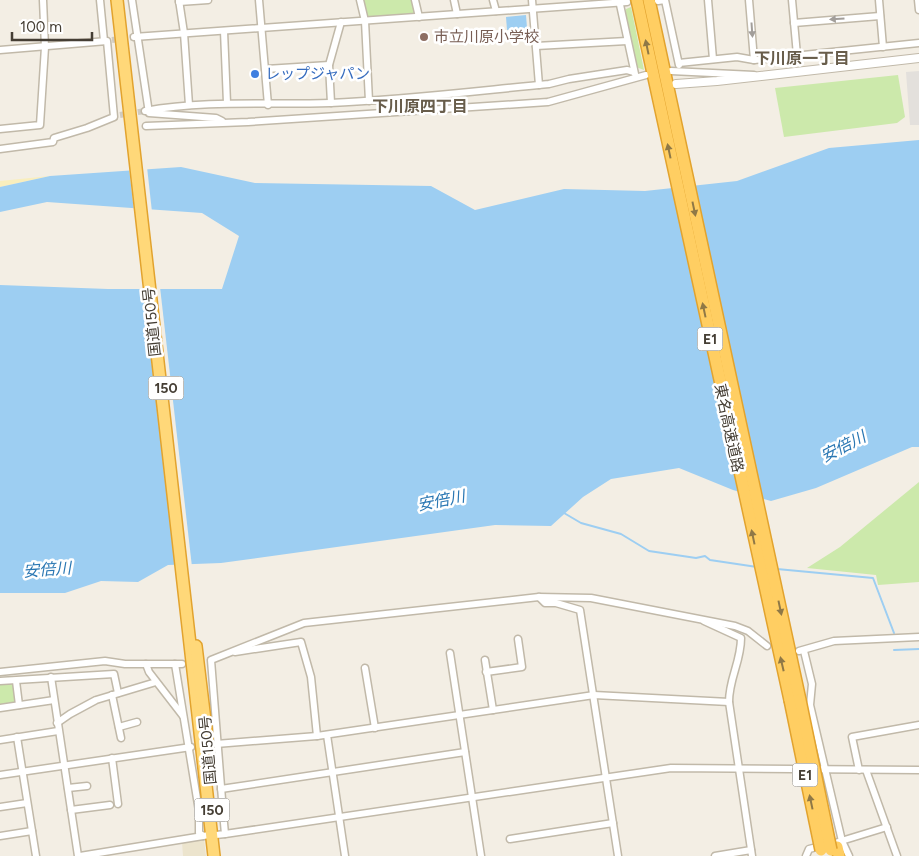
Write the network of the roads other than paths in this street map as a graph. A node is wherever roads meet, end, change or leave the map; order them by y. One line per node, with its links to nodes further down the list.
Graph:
1 (42, 0): 41 (street)
2 (100, 0): 37 (street)
3 (117, 0): 65 (highway, 国道150号 / 150)
4 (122, 0): 65 (highway, 国道150号 / 150)
5 (132, 0): 36 (street)
6 (208, 0): 19 (street)
7 (259, 0): 33 (street)
8 (360, 0): 30 (street)
9 (415, 0): 29 (street)
10 (454, 0): 27 (street)
11 (493, 0): 26 (street)
12 (532, 0): 24 (street)
13 (648, 0): 56 (highway, 東名高速道路 / E1)
14 (708, 0): 46 (street)
15 (749, 0): 47 (street, one-way to 47)
16 (792, 0): 32 (street)
17 (879, 0): 28 (street)
18 (918, 0): 25 (street)
19 (179, 1): 35 (street)
20 (632, 1): 22 (street); 56 (highway, 東名高速道路 / E1, one-way to 20)
21 (658, 1): 49 (street)
22 (619, 2): 23 (street); 38 (street)
23 (575, 3): 24 (street)
24 (534, 9): 26 (street); 40 (street)
25 (919, 10)
26 (496, 11): 27 (street)
27 (457, 14): 29 (street)
28 (880, 16): 32 (street, one-way to 32); 42 (street)
29 (419, 17): 30 (street)
30 (365, 21): 31 (street); 57 (street)
31 (341, 22): 33 (street); 48 (street)
32 (794, 23): 44 (street)
33 (263, 28): 34 (street); 50 (street)
34 (224, 31): 35 (street); 58 (street)
35 (184, 33): 36 (street); 60 (street)
36 (136, 37): 62 (street)
37 (108, 40): 41 (street); 66 (street)
38 (627, 41): 40 (street); 52 (street)
39 (919, 43): 42 (street)
40 (536, 46): 55 (street)
41 (45, 47): 43 (street); 64 (street)
42 (883, 47): 44 (street)
43 (0, 50)
44 (797, 55): 47 (street)
45 (919, 58): 54 (street)
46 (713, 59): 47 (street); 49 (street)
47 (754, 60)
48 (329, 65): 50 (street); 59 (street)
49 (679, 66): 51 (street); 54 (street)
50 (266, 69): 61 (street)
51 (671, 71)
52 (635, 74): 53 (street); 55 (street); 63 (street)
53 (646, 74)
54 (758, 76): 56 (street)
55 (539, 86): 57 (street)
56 (667, 90): 87 (highway, 東名高速道路 / E1)
57 (369, 101): 59 (street)
58 (227, 103): 60 (street); 61 (street)
59 (331, 103): 61 (street)
60 (189, 105): 62 (street)
61 (268, 105)
62 (146, 111): 63 (street)
63 (224, 123): 65 (street)
64 (0, 129)
65 (138, 130): 71 (highway, 国道150号 / 150)
66 (0, 149)
67 (538, 597): 68 (street); 73 (street); 85 (street)
68 (703, 619): 72 (street); 88 (street)
69 (919, 637): 111 (street)
70 (518, 639): 79 (street)
71 (192, 645): 131 (highway, 国道150号 / 150); 140 (highway, 国道150号 / 150)
72 (767, 646)
73 (232, 652): 101 (street); 105 (street)
74 (450, 653): 92 (street)
75 (485, 660): 79 (street)
76 (146, 664): 78 (street); 83 (street); 93 (street)
77 (366, 668): 98 (street)
78 (0, 672)
79 (486, 672): 91 (street)
80 (51, 677): 81 (street); 84 (street); 86 (street)
81 (16, 681): 82 (street); 89 (street)
82 (0, 682)
83 (156, 682): 84 (street); 93 (street)
84 (115, 694): 95 (street); 97 (street)
85 (594, 694): 88 (street); 91 (street); 117 (street)
86 (54, 700): 89 (street); 95 (street)
87 (795, 700): 134 (highway, 東名高速道路 / E1, one-way to 87, bridge); 134 (highway, 東名高速道路 / E1, bridge)
88 (729, 702): 110 (street)
89 (19, 705): 90 (street)
90 (0, 708)
91 (493, 710): 92 (street)
92 (459, 715): 98 (street); 107 (street)
93 (183, 716): 106 (street)
94 (137, 722): 97 (street)
95 (57, 723): 99 (street)
96 (919, 725): 112 (street)
97 (119, 727): 103 (street)
98 (374, 728): 100 (street)
99 (58, 731): 102 (street); 109 (street)
100 (327, 735): 101 (street); 115 (street)
101 (317, 736): 105 (street)
102 (16, 737): 104 (street); 114 (street)
103 (121, 738)
104 (0, 740)
105 (216, 744): 120 (street)
106 (190, 747): 108 (street); 131 (street)
107 (465, 752): 115 (street); 121 (street)
108 (112, 758): 109 (street); 123 (street)
109 (64, 766): 114 (street); 119 (street)
110 (739, 768): 111 (street); 117 (street); 136 (street)
111 (825, 768): 112 (street); 134 (street)
112 (863, 770): 113 (street); 129 (street)
113 (919, 770)
114 (22, 772): 116 (street); 122 (street)
115 (332, 772): 120 (street); 127 (street)
116 (0, 775)
117 (607, 777): 121 (street); 128 (street)
118 (87, 786): 119 (street)
119 (68, 788): 126 (street)
120 (221, 789): 131 (street)
121 (472, 797): 127 (street); 142 (street)
122 (27, 803): 125 (street); 130 (street)
123 (118, 804)
124 (110, 805): 126 (street)
125 (0, 807)
126 (71, 810): 139 (street)
127 (339, 817): 131 (street); 141 (street)
128 (614, 823): 133 (street); 143 (street)
129 (887, 827): 134 (street); 147 (street)
130 (32, 831): 132 (street); 138 (street)
131 (213, 835): 135 (street); 140 (highway, 国道150号 / 150)
132 (0, 836)
133 (510, 838)
134 (832, 851): 145 (street); 146 (street)
135 (124, 853): 137 (street)
136 (752, 853): 144 (street)
137 (95, 855): 139 (street)
138 (36, 856)
139 (79, 856)
140 (215, 856)
141 (345, 856)
142 (481, 856)
143 (618, 856)
144 (715, 856)
145 (806, 856)
146 (849, 856)
147 (897, 856)

